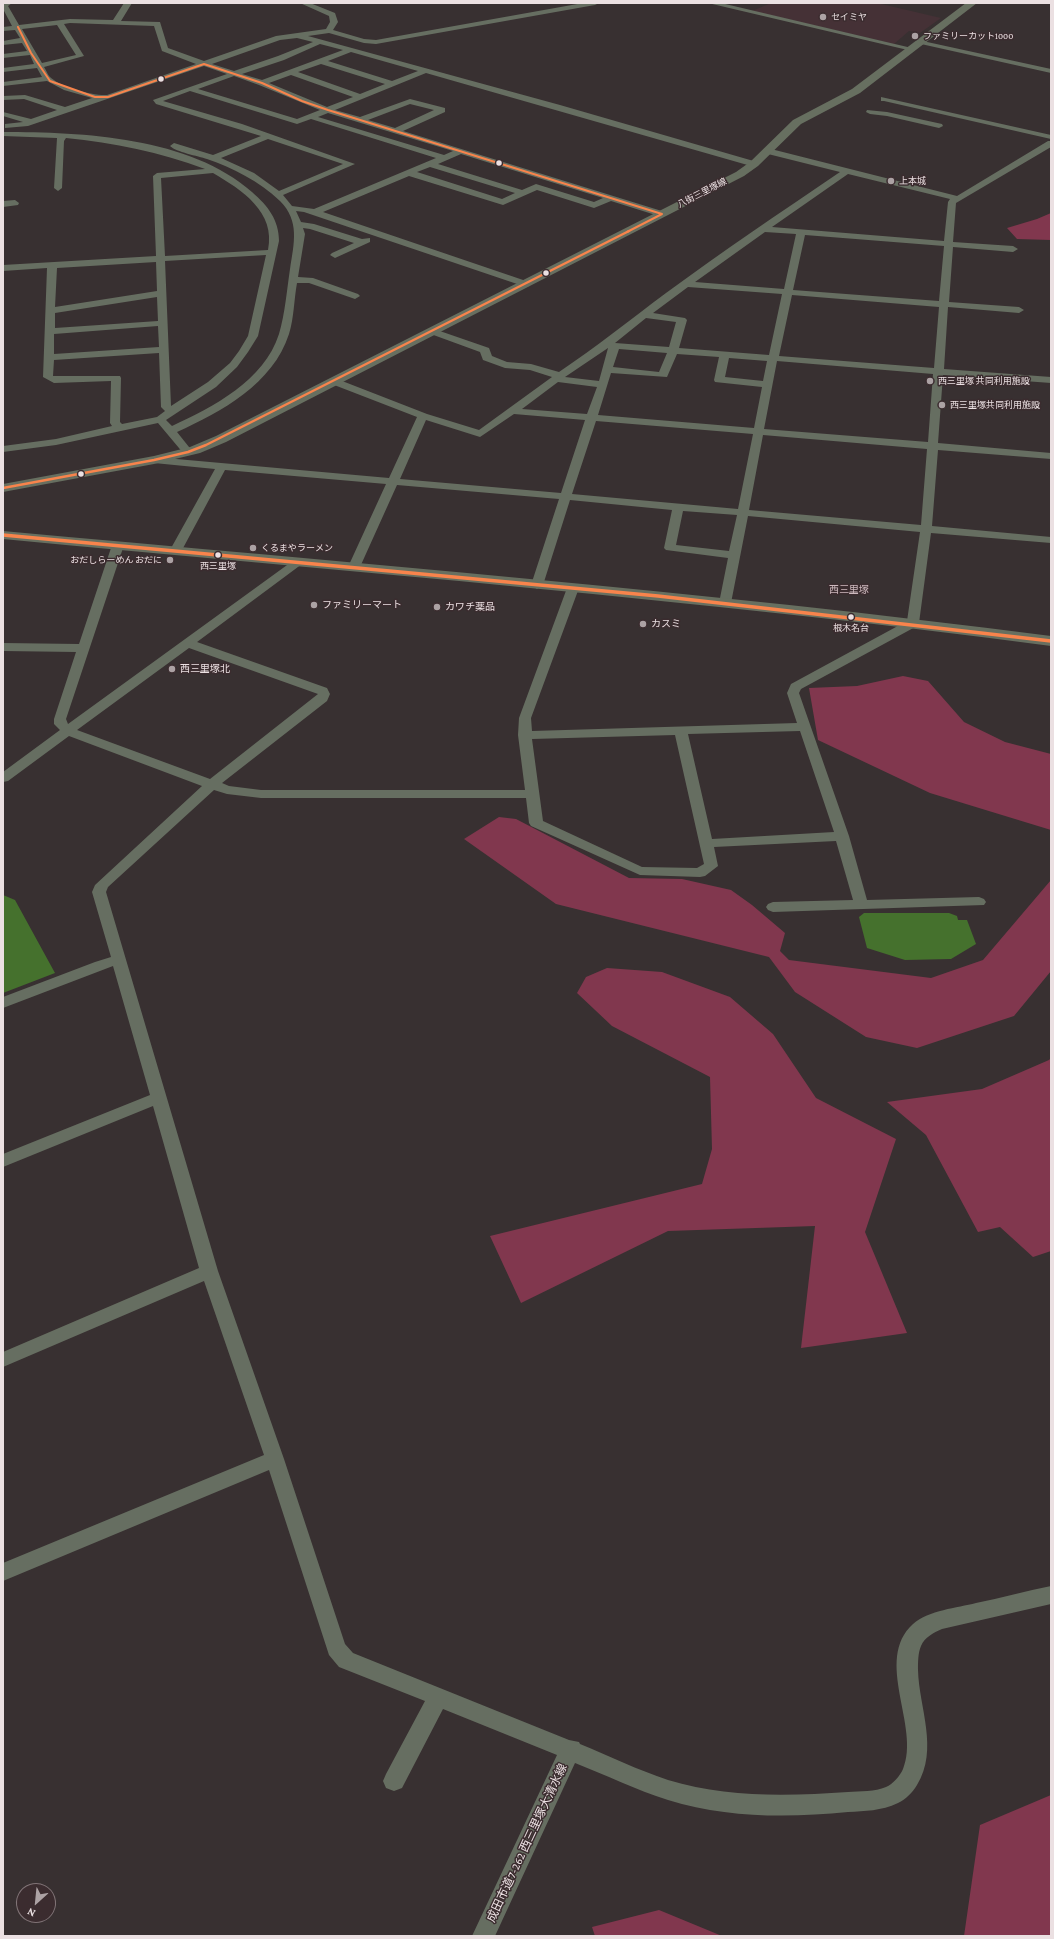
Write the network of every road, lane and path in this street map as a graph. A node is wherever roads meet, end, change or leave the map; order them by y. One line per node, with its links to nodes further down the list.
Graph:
1 (8, 3): 9 (street)
2 (128, 3): 8 (street)
3 (304, 3): 11 (street)
4 (594, 3): 11 (street)
5 (712, 3): 17 (street)
6 (972, 3): 15 (main road, 八街三里塚線)
7 (59, 22): 8 (street); 9 (street); 23 (street)
8 (116, 22): 22 (street)
9 (18, 27): 10 (street); 13 (street)
10 (3, 29)
11 (329, 31): 12 (street)
12 (296, 35): 14 (street); 22 (street)
13 (25, 40): 16 (street); 19 (street)
14 (319, 42): 18 (street); 28 (street)
15 (921, 42): 17 (main road, 八街三里塚線); 24 (street)
16 (3, 43)
17 (912, 49): 57 (main road, 八街三里塚線)
18 (350, 50): 21 (street); 26 (street)
19 (31, 53): 20 (street); 23 (street)
20 (3, 56)
21 (320, 61): 27 (street); 32 (street)
22 (204, 64): 28 (street); 36 (street)
23 (40, 66): 25 (street); 29 (street)
24 (1049, 68)
25 (3, 70)
26 (425, 71): 32 (street); 61 (street)
27 (291, 72): 30 (street); 34 (street)
28 (234, 74): 30 (street); 33 (street)
29 (47, 79): 31 (street); 36 (street)
30 (262, 83): 39 (street)
31 (3, 84)
32 (393, 84): 34 (street)
33 (191, 89): 40 (street); 46 (street)
34 (361, 97): 39 (street)
35 (3, 98): 38 (street)
36 (100, 98): 38 (street)
37 (884, 99): 54 (street)
38 (65, 110): 45 (street)
39 (328, 110): 43 (street); 44 (street)
40 (265, 112): 43 (street); 46 (street)
41 (870, 112): 49 (street)
42 (3, 114): 45 (street)
43 (311, 116): 59 (street)
44 (360, 120): 50 (street); 50 (street)
45 (31, 122): 47 (street)
46 (233, 124): 53 (street)
47 (21, 125): 48 (street); 58 (street)
48 (3, 126)
49 (939, 126)
50 (395, 131): 56 (street)
51 (3, 134): 52 (street)
52 (64, 136): 62 (street); 65 (street)
53 (268, 136): 58 (street); 66 (street)
54 (1051, 137)
55 (1051, 142): 69 (street)
56 (461, 151): 59 (street); 68 (street)
57 (767, 151): 61 (main road, 八街三里塚線); 63 (street)
58 (214, 158): 66 (street)
59 (444, 158): 60 (street)
60 (430, 164): 64 (street); 67 (street)
61 (754, 164): 74 (main road, 八街三里塚線)
62 (213, 170): 82 (street); 84 (street)
63 (846, 171): 69 (street); 76 (street)
64 (410, 173): 67 (street); 73 (street)
65 (58, 188)
66 (278, 194): 72 (street)
67 (522, 194): 68 (street)
68 (611, 198): 74 (street)
69 (956, 198): 80 (street)
70 (15, 203): 71 (street)
71 (3, 204)
72 (289, 208): 73 (street); 75 (street)
73 (314, 212): 78 (street)
74 (662, 214): 88 (main road, 八街三里塚線)
75 (299, 225): 79 (street); 87 (street)
76 (762, 229): 77 (street); 89 (street)
77 (801, 233): 80 (street); 90 (street)
78 (380, 234): 79 (street); 88 (street)
79 (362, 242): 83 (street)
80 (949, 244): 81 (street); 93 (street)
81 (1013, 249)
82 (272, 252): 84 (street); 113 (street)
83 (335, 255)
84 (162, 258): 85 (street); 91 (street)
85 (52, 266): 86 (street); 95 (street)
86 (3, 268)
87 (292, 280): 92 (street); 119 (street)
88 (526, 284): 99 (main road, 八街三里塚線)
89 (686, 284): 90 (street); 96 (street)
90 (789, 292): 93 (street); 105 (street)
91 (161, 293): 95 (street); 97 (street)
92 (355, 296)
93 (945, 304): 94 (street); 107 (street)
94 (1019, 310)
95 (50, 311): 98 (street)
96 (644, 315): 100 (street); 102 (street)
97 (164, 323): 98 (street); 101 (street)
98 (49, 331): 104 (street)
99 (431, 331): 108 (street); 110 (main road, 八街三里塚線)
100 (610, 345): 102 (street); 106 (street); 108 (street)
101 (165, 350): 104 (street); 113 (street)
102 (673, 350): 103 (street); 106 (street)
103 (725, 354): 105 (street); 112 (street)
104 (48, 357): 118 (street)
105 (773, 358): 107 (street); 112 (street)
106 (607, 370): 111 (street)
107 (939, 371): 109 (street); 121 (street)
108 (558, 377): 111 (street); 114 (street)
109 (1051, 380)
110 (333, 381): 115 (street); 123 (main road, 八街三里塚線)
111 (602, 384): 116 (street)
112 (768, 384): 120 (street)
113 (172, 410): 117 (street)
114 (511, 411): 115 (street); 116 (street)
115 (423, 416): 127 (street)
116 (591, 418): 120 (street); 129 (street)
117 (160, 419): 118 (street); 119 (street)
118 (119, 427): 122 (street)
119 (170, 431): 123 (street)
120 (759, 432): 121 (street); 131 (street)
121 (933, 446): 124 (street); 132 (street)
122 (3, 449)
123 (188, 452): 125 (main road, 八街三里塚線)
124 (1051, 456)
125 (154, 460): 126 (street); 128 (main road, 八街三里塚線)
126 (222, 466): 127 (street); 136 (street)
127 (393, 482): 129 (street); 139 (street)
128 (3, 488)
129 (565, 497): 130 (street); 140 (street)
130 (678, 507): 131 (street); 137 (street)
131 (743, 513): 132 (street); 137 (street)
132 (926, 529): 134 (street); 143 (street)
133 (3, 535): 135 (main road)
134 (1051, 540)
135 (118, 545): 136 (main road); 147 (street)
136 (176, 550): 138 (main road)
137 (735, 555): 142 (street)
138 (298, 562): 139 (main road); 145 (street)
139 (354, 567): 140 (main road)
140 (537, 585): 141 (main road)
141 (573, 588): 142 (main road); 151 (street)
142 (725, 603): 143 (main road)
143 (913, 623): 144 (main road); 148 (street)
144 (1051, 642)
145 (188, 643): 150 (street); 155 (street)
146 (3, 647): 147 (street)
147 (85, 648): 150 (street)
148 (805, 727): 149 (street); 157 (street)
149 (680, 730): 151 (street); 158 (street)
150 (68, 731): 153 (street); 155 (street)
151 (525, 735): 156 (street)
152 (3, 764): 153 (street)
153 (17, 767): 154 (street)
154 (3, 778)
155 (211, 785): 156 (street); 162 (street)
156 (532, 794): 158 (street)
157 (842, 836): 158 (street); 160 (street)
158 (708, 843)
159 (979, 902): 160 (street)
160 (861, 904): 161 (street)
161 (773, 907)
162 (119, 960): 163 (street); 164 (street)
163 (3, 1003)
164 (158, 1098): 165 (street); 166 (street)
165 (3, 1162)
166 (209, 1271): 167 (street); 168 (street)
167 (3, 1360)
168 (275, 1459): 169 (street); 171 (street)
169 (3, 1572)
170 (1051, 1595): 172 (street)
171 (438, 1697): 172 (street); 173 (street)
172 (571, 1749): 174 (street, 成田市道7-262 西三里塚大清水線)
173 (394, 1781)
174 (484, 1936)

